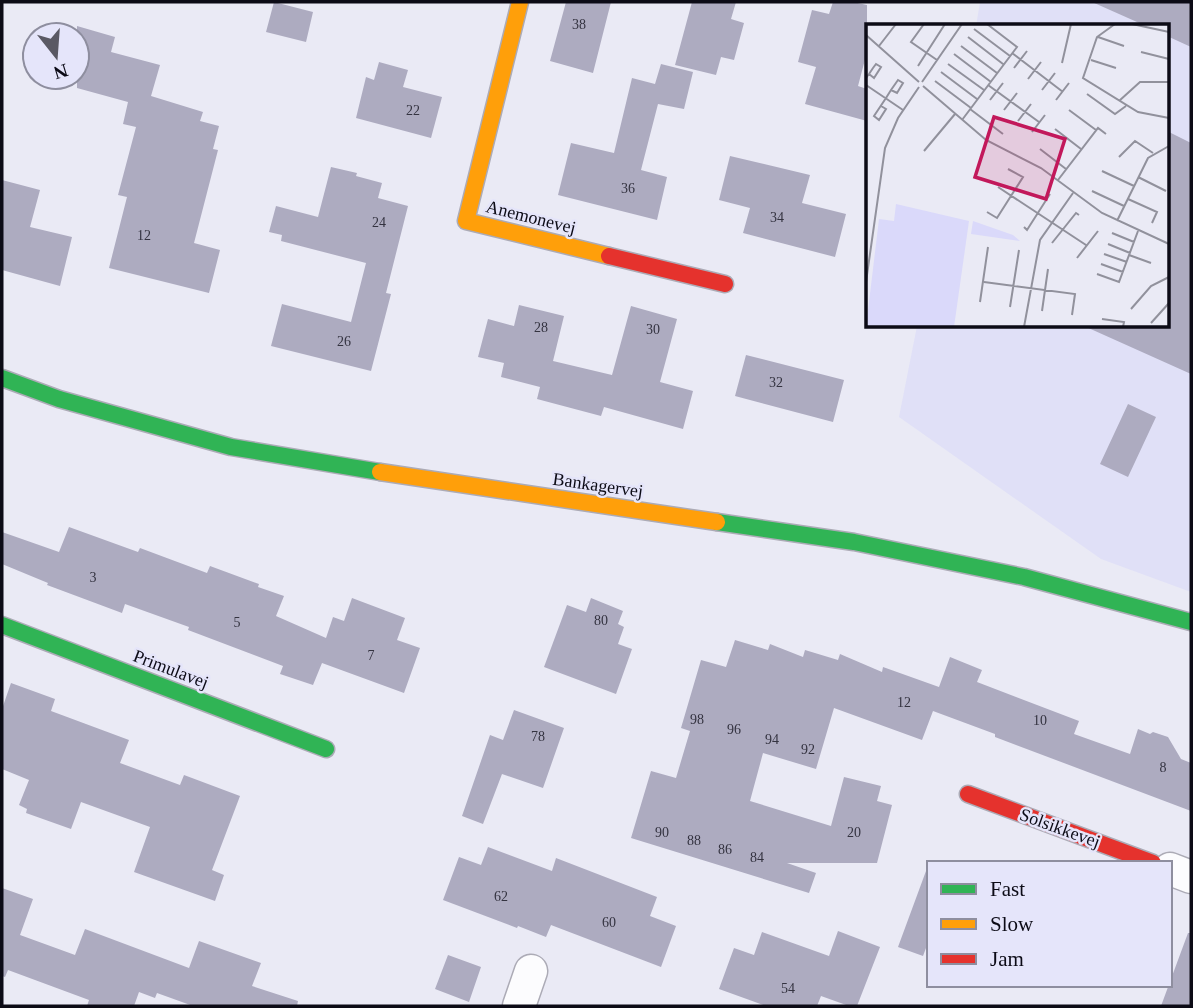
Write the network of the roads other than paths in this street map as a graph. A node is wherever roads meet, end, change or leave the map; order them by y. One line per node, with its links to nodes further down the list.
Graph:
1 (520, 2): 2 (street, Anemonevej)
2 (725, 284)
3 (2, 378): 4 (street, Bankagervej)
4 (1191, 622)
5 (2, 625): 6 (street, Primulavej)
6 (326, 749)
7 (968, 793): 8 (street, Solsikkevej)
8 (1148, 861)
9 (1172, 870): 10 (street)
10 (1191, 877)
11 (531, 971): 12 (street)
12 (519, 1006)

